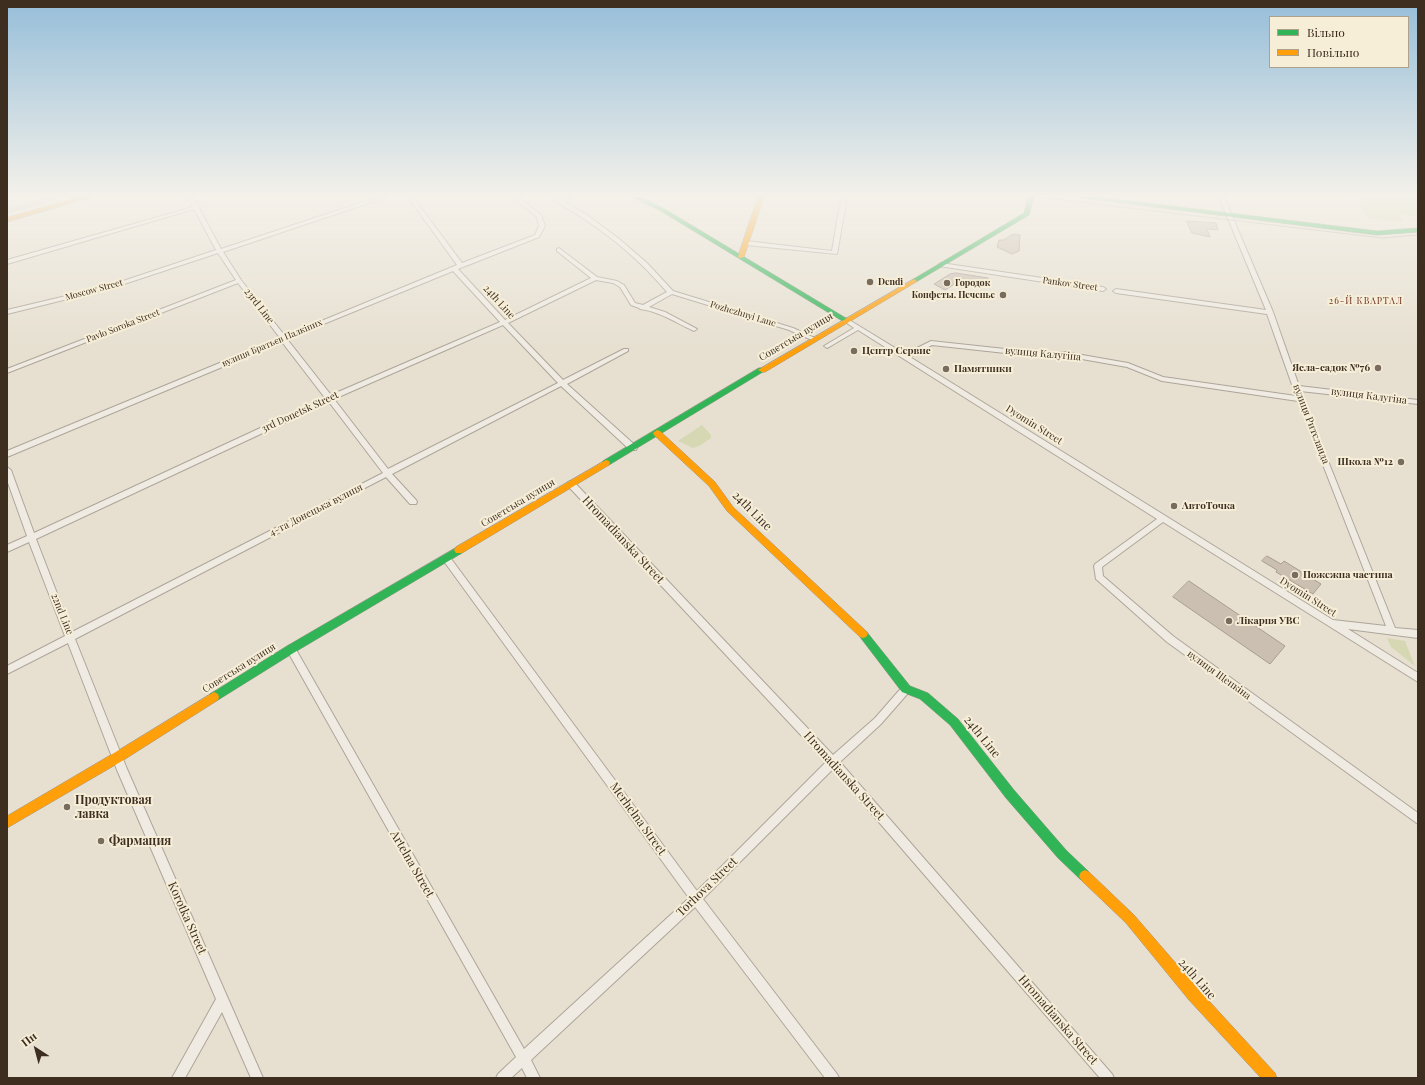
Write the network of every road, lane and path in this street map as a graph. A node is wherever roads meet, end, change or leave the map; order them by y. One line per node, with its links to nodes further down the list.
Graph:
1 (57, 248): 16 (street)
2 (218, 248): 14 (street, 23rd Line)
3 (233, 248): 14 (street, Moscow Street)
4 (445, 248): 18 (street, 24th Line)
5 (508, 248): 18 (street, вулиця Братьєв Палкіних)
6 (625, 248): 23 (street)
7 (725, 248): 15 (street, Dyomin Street)
8 (744, 248): 15 (street)
9 (787, 248): 10 (street)
10 (836, 248)
11 (970, 248): 17 (street, Совєтська вулиця)
12 (1243, 248): 26 (street, вулиця Ритсланда)
13 (559, 250): 19 (street)
14 (220, 252): 20 (street, 23rd Line); 25 (street, Moscow Street)
15 (740, 257): 27 (street, Dyomin Street)
16 (7, 262)
17 (941, 265): 21 (street, Pankov Street); 27 (street, Совєтська вулиця)
18 (458, 267): 28 (street, 24th Line); 31 (street, вулиця Братьєв Палкіних)
19 (595, 278): 24 (street); 28 (street, 3rd Donetsk Street)
20 (239, 281): 31 (street, 23rd Line); 36 (street, Pavlo Soroka Street)
21 (1103, 289)
22 (1116, 291): 26 (street)
23 (671, 292): 24 (street); 32 (street, Pozhezhnyi Lane)
24 (642, 308): 30 (street)
25 (7, 312)
26 (1270, 312): 38 (street, вулиця Ритсланда)
27 (846, 320): 29 (street, Dyomin Street); 32 (street, Совєтська вулиця)
28 (503, 323): 37 (street, 24th Line); 40 (street, 3rd Donetsk Street)
29 (858, 328): 33 (street); 35 (street, Dyomin Street)
30 (694, 329)
31 (284, 338): 40 (street, 23rd Line); 44 (street, вулиця Братьєв Палкіних)
32 (814, 339): 42 (street, Совєтська вулиця)
33 (827, 346)
34 (626, 350): 37 (street, 4-та Донецька вулиця)
35 (905, 357): 39 (street, вулиця Калугіна); 49 (street, Dyomin Street)
36 (7, 370)
37 (562, 384): 43 (street, 24th Line); 46 (street, 4-та Донецька вулиця)
38 (1296, 388): 39 (street, вулиця Ритсланда); 41 (street, вулиця Калугіна)
39 (1300, 398): 54 (street, вулиця Ритсланда)
40 (329, 399): 46 (street, 23rd Line); 50 (street, 3rd Donetsk Street)
41 (1418, 402)
42 (657, 433): 43 (street, Совєтська вулиця); 60 (street, 24th Line)
43 (632, 448): 47 (street, Совєтська вулиця)
44 (7, 454)
45 (7, 470): 50 (street, 22nd Line)
46 (387, 473): 48 (street, 23rd Line); 56 (street, 4-та Донецька вулиця)
47 (571, 484): 52 (street, Совєтська вулиця); 62 (street, Hromadianska Street)
48 (413, 502)
49 (1162, 519): 53 (street, Dyomin Street); 63 (street, вулиця Щепкіна)
50 (31, 537): 51 (street, 3rd Donetsk Street); 56 (street, 22nd Line)
51 (7, 548)
52 (446, 558): 57 (street, Совєтська вулиця); 65 (street, Merhelna Street)
53 (1331, 623): 54 (street); 59 (street, Dyomin Street)
54 (1391, 629): 55 (street)
55 (1418, 634)
56 (71, 636): 58 (street, 4-та Донецька вулиця); 61 (street, 22nd Line)
57 (290, 649): 61 (street, Совєтська вулиця); 67 (street, Artelna Street)
58 (7, 670)
59 (1418, 678)
60 (906, 689): 62 (street, Torhova Street); 74 (street, 24th Line)
61 (118, 757): 64 (street, Совєтська вулиця); 66 (street, Korotka Street)
62 (833, 762): 65 (street, Torhova Street); 73 (street, Hromadianska Street)
63 (1418, 819)
64 (7, 822)
65 (696, 899): 67 (street, Torhova Street); 72 (street, Merhelna Street)
66 (223, 999): 68 (street); 69 (street, Korotka Street)
67 (523, 1058): 70 (street, Torhova Street); 71 (street, Artelna Street)
68 (178, 1078)
69 (257, 1078)
70 (502, 1078)
71 (534, 1078)
72 (833, 1078)
73 (1108, 1078)
74 (1270, 1078)

